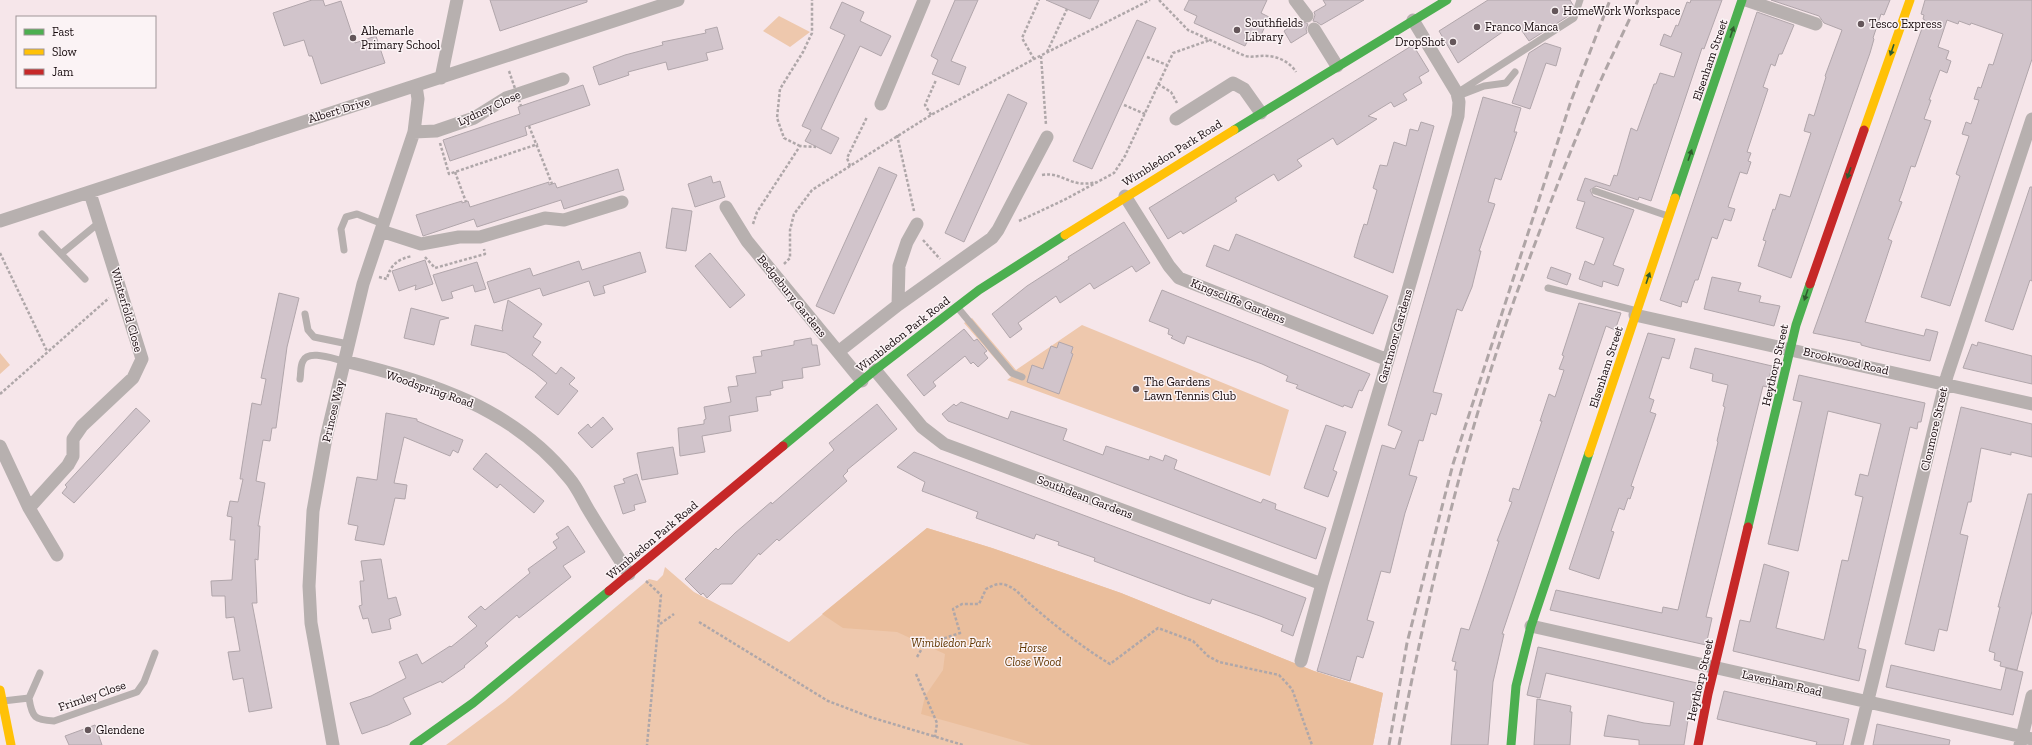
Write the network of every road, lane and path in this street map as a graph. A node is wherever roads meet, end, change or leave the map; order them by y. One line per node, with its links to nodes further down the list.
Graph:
1 (457, 0): 28 (street)
2 (678, 0): 28 (street, Albert Drive)
3 (812, 0): 50 (path)
4 (924, 0): 35 (street)
5 (1039, 0): 23 (path)
6 (1150, 0): 20 (path)
7 (1159, 0): 19 (path)
8 (1295, 0): 15 (street)
9 (1447, 0): 16 (street, Wimbledon Park Road)
10 (1580, 0): 34 (lane)
11 (1742, 0): 63 (street, Elsenham Street, one-way to 11)
12 (1746, 0): 17 (street)
13 (1910, 0): 86 (street, Heythorp Street, one-way to 86)
14 (1067, 9): 20 (path)
15 (1307, 16)
16 (1413, 20): 25 (street, Wimbledon Park Road); 34 (street)
17 (1816, 24)
18 (1314, 29): 25 (street)
19 (1210, 40): 24 (path); 33 (path)
20 (1047, 53): 21 (path)
21 (1041, 56): 23 (path); 48 (path)
22 (1146, 57): 24 (path)
23 (1034, 59): 40 (path)
24 (1167, 65): 31 (path)
25 (1337, 66): 33 (street, Wimbledon Park Road)
26 (509, 71): 37 (path, bridge)
27 (1515, 72): 34 (lane)
28 (441, 78): 32 (street, Albert Drive)
29 (563, 79): 45 (street, Lydney Close)
30 (936, 80): 40 (path)
31 (1158, 84): 39 (path); 41 (path)
32 (416, 86): 46 (street, Princes Way); 58 (street, Albert Drive)
33 (1305, 86): 38 (street, Wimbledon Park Road)
34 (1458, 95): 89 (street, Gartmoor Gardens)
35 (881, 104)
36 (1124, 105): 39 (path)
37 (521, 106)
38 (1261, 113): 41 (street); 59 (street, Wimbledon Park Road)
39 (1145, 114): 55 (path)
40 (930, 115): 47 (path)
41 (1180, 116)
42 (867, 117): 52 (path)
43 (2032, 119): 95 (street, Clonmore Street)
44 (529, 126): 49 (path)
45 (436, 131): 46 (street, Lydney Close); 53 (path)
46 (414, 132): 67 (street, Princes Way)
47 (897, 135): 52 (path); 66 (path)
48 (1047, 137): 54 (street)
49 (538, 144): 53 (path); 56 (path)
50 (800, 146): 51 (path); 71 (path)
51 (816, 147)
52 (850, 166): 77 (path)
53 (455, 172): 60 (path)
54 (1024, 180): 55 (path); 68 (street)
55 (1101, 181): 68 (path)
56 (552, 184)
57 (1595, 191): 63 (lane)
58 (90, 193): 64 (street, Albert Drive); 65 (street, Winterfold Close)
59 (1125, 196): 82 (street, Wimbledon Park Road); 89 (street, Kingscliffe Gardens)
60 (466, 202)
61 (622, 202): 70 (street)
62 (726, 207): 71 (street, Bedgebury Gardens)
63 (1670, 217): 83 (street, Elsenham Street, one-way to 63)
64 (0, 221)
65 (100, 221): 74 (lane); 79 (street, Winterfold Close)
66 (917, 224): 75 (path); 81 (street)
67 (382, 227): 70 (street); 72 (lane); 76 (street, Princes Way)
68 (998, 230): 75 (street)
69 (42, 234): 74 (lane)
70 (480, 237): 76 (path)
71 (747, 241): 77 (street, Bedgebury Gardens)
72 (344, 250)
73 (0, 253): 87 (path)
74 (62, 254): 78 (lane)
75 (952, 266): 81 (street)
76 (367, 273): 85 (street, Princes Way)
77 (774, 274): 88 (street, Bedgebury Gardens)
78 (85, 279)
79 (121, 288): 87 (path); 99 (street, Winterfold Close)
80 (1548, 288): 83 (lane)
81 (898, 305): 88 (street)
82 (956, 307): 91 (street, Wimbledon Park Road); 92 (lane)
83 (1636, 313): 86 (street, Brookwood Road); 107 (street, Elsenham Street)
84 (305, 314): 85 (lane)
85 (348, 344): 90 (street, Princes Way)
86 (1790, 348): 95 (street, Brookwood Road); 111 (street, Heythorp Street)
87 (47, 351): 96 (path)
88 (838, 352): 94 (street, Bedgebury Gardens)
89 (1388, 360): 103 (street, Gartmoor Gardens)
90 (344, 361): 93 (lane); 101 (street, Woodspring Road); 122 (street, Princes Way)
91 (875, 370): 94 (street, Wimbledon Park Road); 103 (street, Southdean Gardens)
92 (1022, 377)
93 (300, 379)
94 (862, 381): 101 (street, Wimbledon Park Road)
95 (1945, 384): 97 (street, Brookwood Road); 118 (street, Clonmore Street)
96 (0, 394)
97 (2032, 404)
98 (0, 446): 99 (street)
99 (29, 508): 100 (street)
100 (57, 555)
101 (629, 574): 123 (street, Wimbledon Park Road)
102 (646, 581): 106 (path)
103 (1322, 584): 110 (street, Gartmoor Gardens)
104 (674, 614): 106 (path)
105 (699, 622): 119 (path)
106 (659, 624): 124 (path)
107 (1531, 626): 111 (street, Lavenham Road); 127 (street, Elsenham Street)
108 (155, 653): 116 (lane, Frimley Close)
109 (917, 657): 126 (path)
110 (1301, 661)
111 (1715, 668): 118 (street, Lavenham Road); 128 (street, Heythorp Street)
112 (40, 673): 116 (lane)
113 (916, 674): 119 (path)
114 (0, 690): 117 (street)
115 (2032, 696): 120 (street)
116 (29, 698): 117 (lane)
117 (3, 701): 121 (street)
118 (1867, 701): 120 (street, Lavenham Road); 129 (street, Clonmore Street)
119 (935, 737): 125 (path)
120 (2024, 741)
121 (11, 745)
122 (333, 745)
123 (414, 745)
124 (647, 745)
125 (963, 745)
126 (1312, 745)
127 (1511, 745)
128 (1698, 745)
129 (1857, 745)

